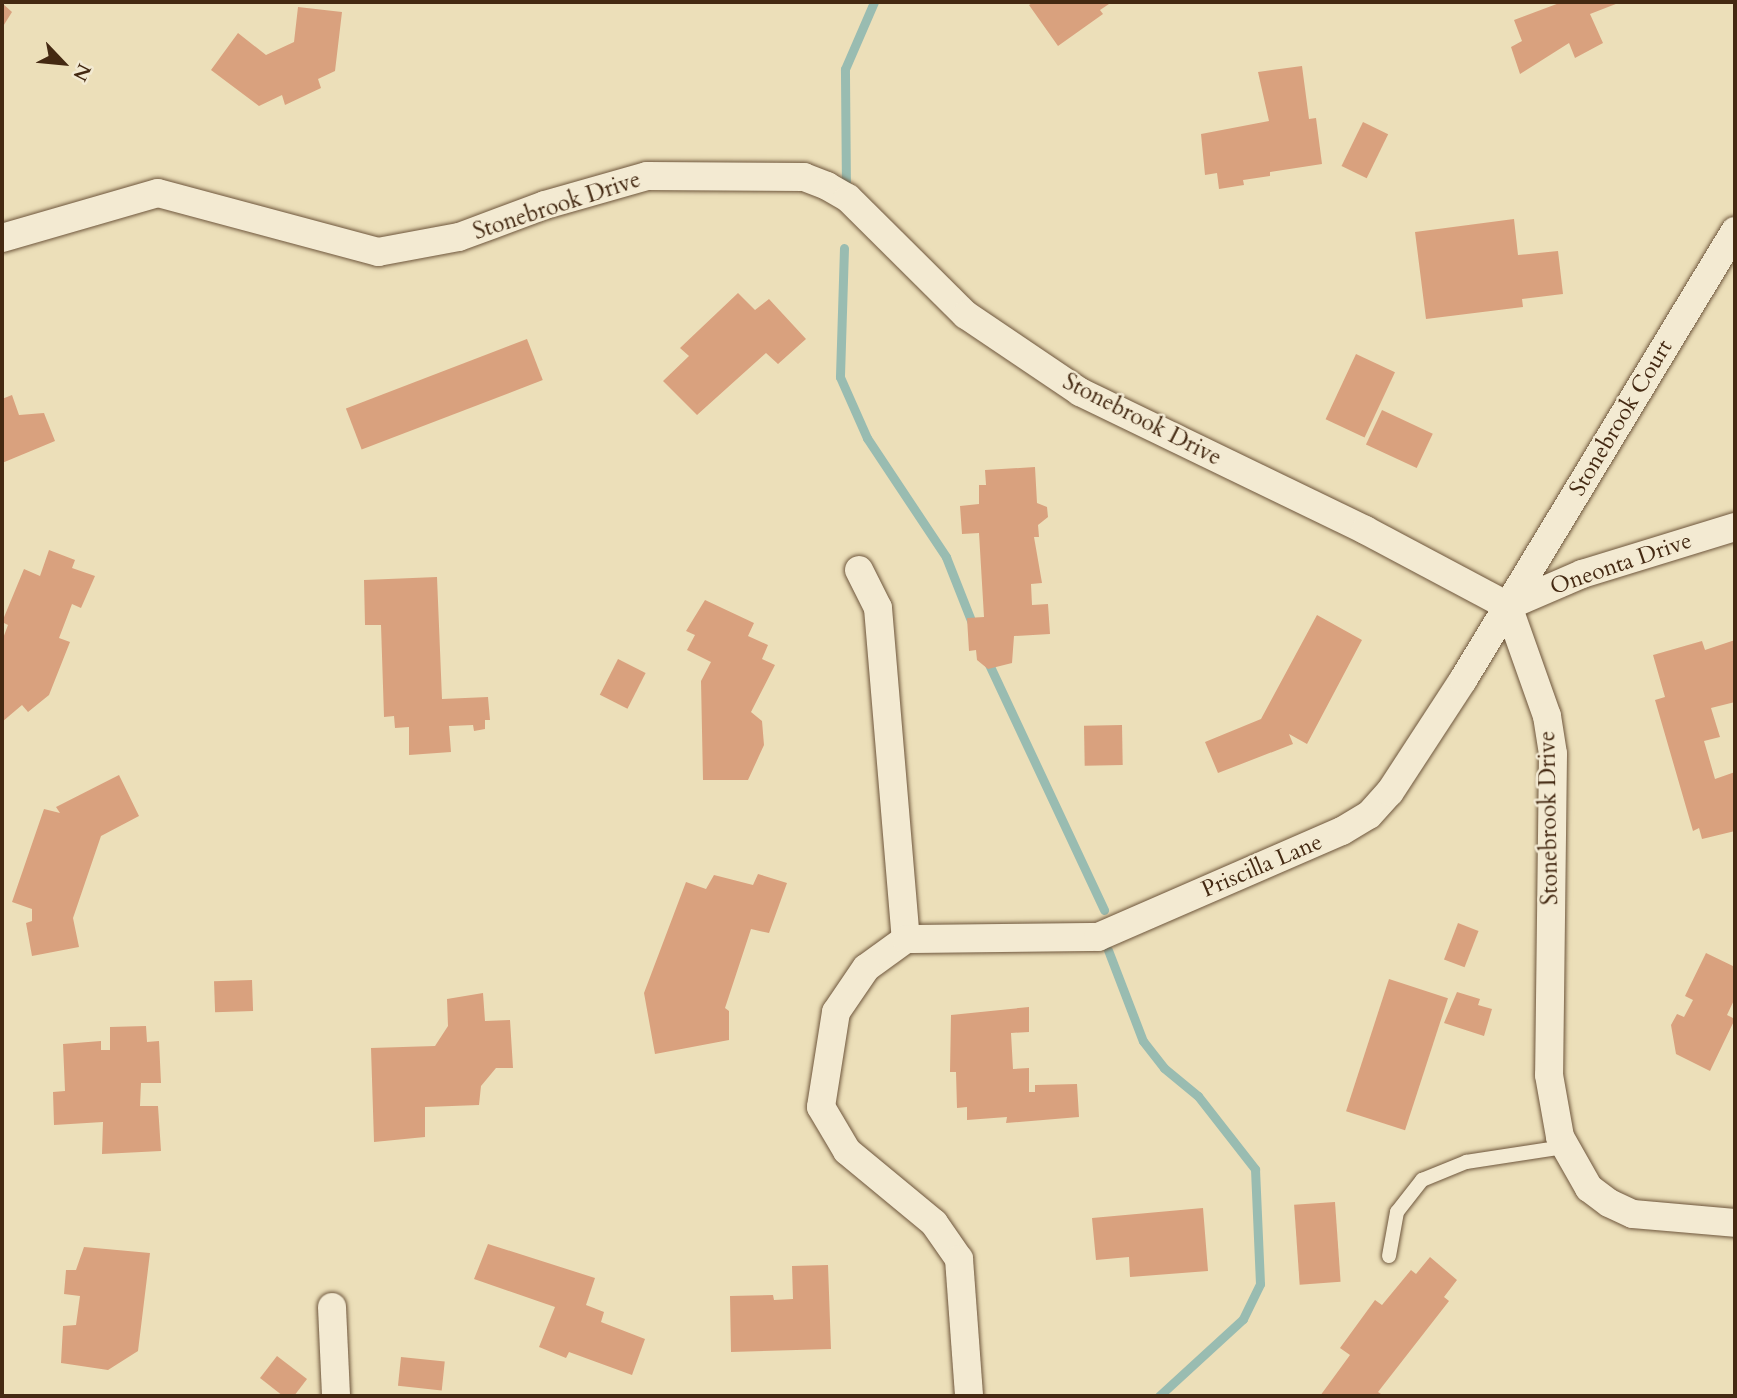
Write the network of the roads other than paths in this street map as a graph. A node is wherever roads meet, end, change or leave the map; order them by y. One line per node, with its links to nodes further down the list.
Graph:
1 (1735, 231): 5 (street, Stonebrook Court)
2 (2, 237): 5 (street, Stonebrook Drive)
3 (1735, 527): 5 (street, Oneonta Drive)
4 (859, 570): 6 (street)
5 (1508, 606): 6 (street, Priscilla Lane); 7 (street, Stonebrook Drive)
6 (906, 939): 12 (street)
7 (1564, 1147): 8 (street, Stonebrook Drive); 9 (lane)
8 (1735, 1223)
9 (1389, 1256)
10 (332, 1307): 11 (street)
11 (336, 1396)
12 (969, 1396)

